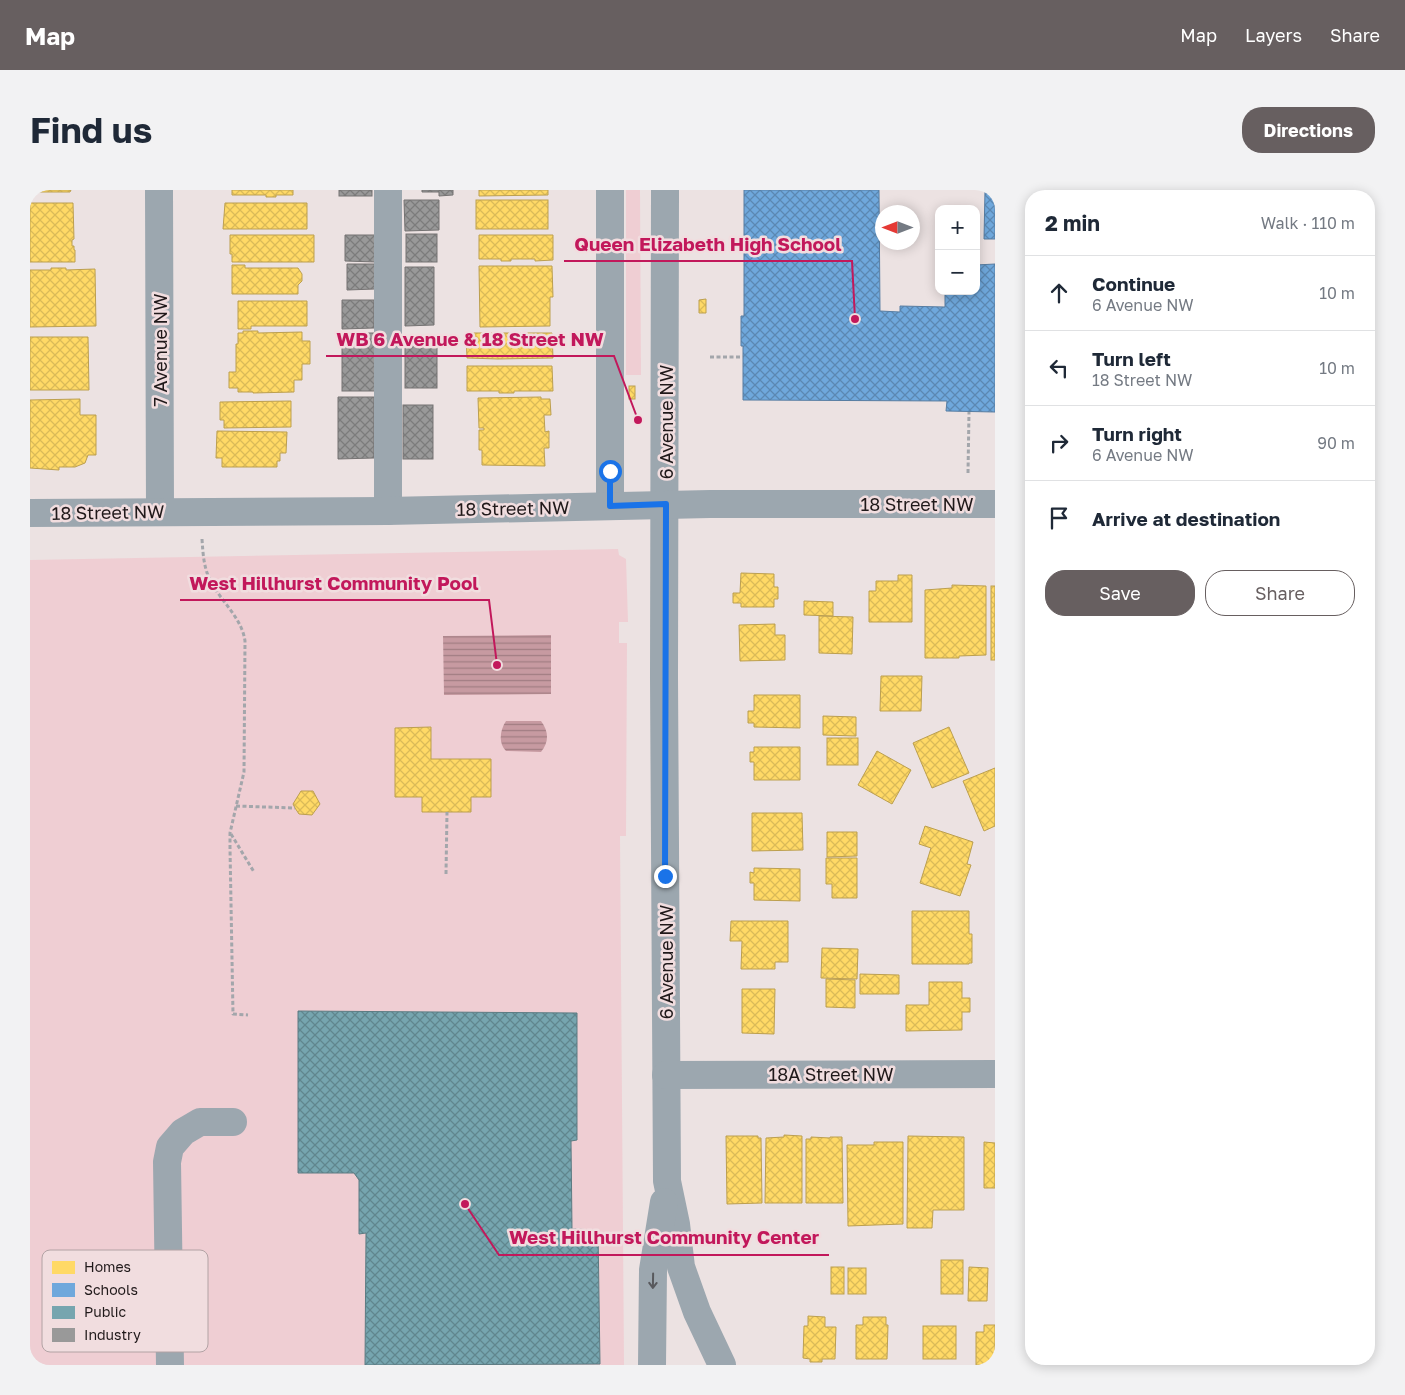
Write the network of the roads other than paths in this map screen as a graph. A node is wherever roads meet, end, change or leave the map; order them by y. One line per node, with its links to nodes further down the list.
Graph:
1 (159, 190): 9 (street, 7 Avenue NW)
2 (388, 190): 8 (street)
3 (610, 190): 7 (street)
4 (665, 190): 5 (street, 6 Avenue NW)
5 (666, 504): 6 (street, 18 Street NW); 7 (street, 18 Street NW); 12 (street, 6 Avenue NW)
6 (995, 504)
7 (610, 506): 8 (street, 18 Street NW)
8 (388, 510): 9 (street, 18 Street NW)
9 (160, 511): 10 (street, 18 Street NW)
10 (30, 512)
11 (995, 1074): 12 (street, 18A Street NW)
12 (666, 1075): 14 (street, 6 Avenue NW)
13 (233, 1122): 15 (street)
14 (667, 1181): 18 (street, one-way to 18); 19 (street, 6 Avenue NW)
15 (168, 1250)
16 (170, 1352): 17 (street)
17 (170, 1365)
18 (652, 1365)
19 (722, 1365)

